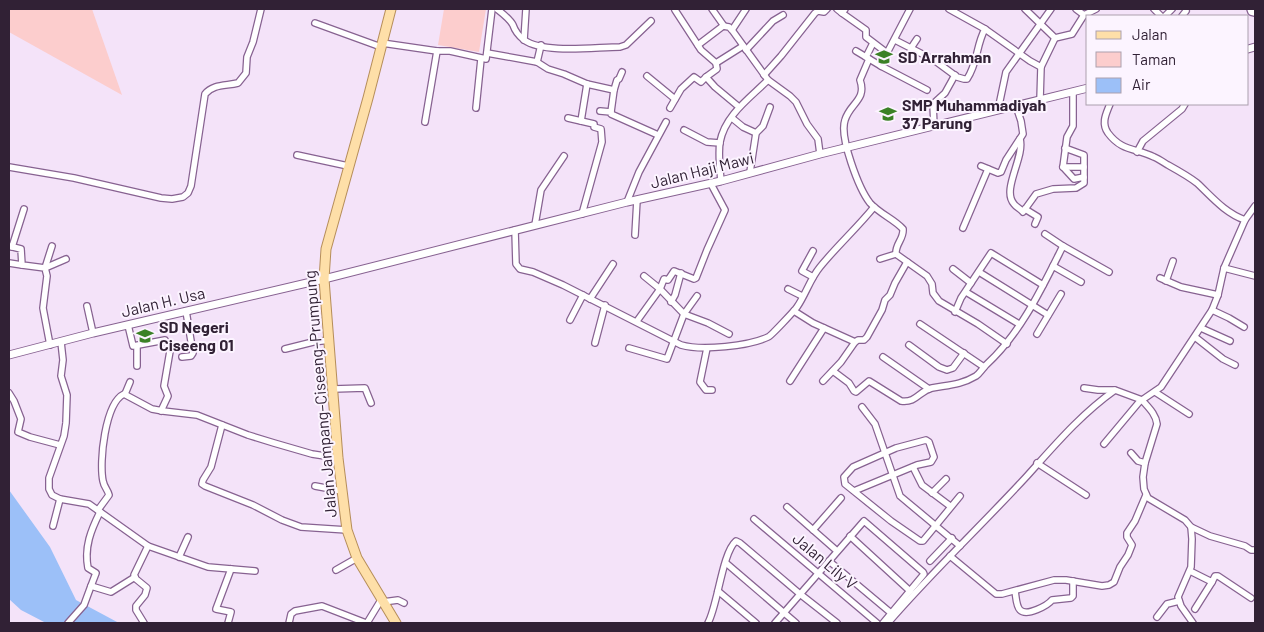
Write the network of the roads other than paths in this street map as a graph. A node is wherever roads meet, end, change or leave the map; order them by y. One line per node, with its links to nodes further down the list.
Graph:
1 (261, 9): 92 (street)
2 (391, 9): 34 (main road, Jalan Jampang–Ciseeng–Prumpung)
3 (492, 9): 42 (street)
4 (497, 9): 31 (street)
5 (526, 9): 31 (street)
6 (712, 9): 26 (street)
7 (746, 9): 28 (street)
8 (827, 9): 51 (street)
9 (910, 9): 32 (street)
10 (948, 9): 27 (street)
11 (1025, 9): 25 (street)
12 (1051, 9): 25 (street)
13 (1076, 9): 21 (street)
14 (1096, 9): 21 (street)
15 (1250, 9): 19 (street)
16 (675, 10): 36 (street)
17 (841, 10): 33 (street)
18 (1186, 11): 22 (street)
19 (1255, 13)
20 (783, 15): 37 (street)
21 (1084, 15): 29 (street)
22 (1183, 15)
23 (651, 21): 35 (street)
24 (315, 23): 34 (street)
25 (1040, 23): 29 (street); 41 (street)
26 (724, 26): 28 (street); 36 (street)
27 (985, 29): 41 (street); 52 (street)
28 (732, 30): 37 (street)
29 (1055, 38): 49 (street)
30 (916, 39): 38 (street)
31 (524, 40): 35 (street)
32 (895, 40): 38 (street); 43 (street)
33 (874, 43): 43 (street); 44 (street)
34 (381, 45): 39 (street); 90 (main road, Jalan Jampang–Ciseeng–Prumpung)
35 (541, 45): 46 (street)
36 (698, 45): 47 (street)
37 (745, 48): 47 (street); 51 (street)
38 (911, 48): 52 (street)
39 (437, 51): 45 (street); 76 (street)
40 (856, 51): 44 (street)
41 (1019, 52): 49 (street); 70 (street)
42 (487, 53): 45 (street); 46 (street)
43 (887, 53): 48 (street)
44 (868, 58): 48 (street); 84 (street)
45 (481, 59): 68 (street)
46 (537, 62): 56 (street)
47 (716, 64): 54 (street)
48 (881, 66): 59 (street)
49 (1041, 67): 62 (street)
50 (622, 72): 58 (street)
51 (764, 74): 55 (street)
52 (955, 75): 78 (street)
53 (647, 76): 61 (street)
54 (706, 77): 61 (street); 65 (street)
55 (768, 80): 65 (street); 87 (street)
56 (587, 84): 58 (street); 75 (street)
57 (1086, 89): 60 (street, Jalan Haji Mawi)
58 (614, 90): 72 (street)
59 (927, 90)
60 (1073, 92): 62 (street, Jalan Haji Mawi); 85 (street)
61 (675, 99): 69 (street)
62 (1040, 100): 66 (street, Jalan Haji Mawi)
63 (1110, 105): 86 (street)
64 (1184, 105): 86 (street)
65 (739, 106): 74 (street)
66 (1016, 106): 70 (street, Jalan Haji Mawi); 82 (street)
67 (770, 107): 80 (street)
68 (476, 108)
69 (670, 108)
70 (998, 110): 78 (street, Jalan Haji Mawi)
71 (600, 111): 72 (street)
72 (611, 112): 81 (street)
73 (568, 118): 75 (street)
74 (732, 118): 80 (street); 83 (street)
75 (581, 121): 106 (street)
76 (425, 122)
77 (666, 122): 81 (street)
78 (934, 126): 84 (street, Jalan Haji Mawi)
79 (684, 130): 83 (street)
80 (756, 133): 96 (street)
81 (658, 135): 101 (street)
82 (1020, 139): 95 (street); 105 (street)
83 (720, 143): 98 (street)
84 (847, 148): 87 (street, Jalan Haji Mawi); 103 (street)
85 (1065, 148): 93 (street); 94 (street)
86 (1137, 152): 107 (street)
87 (820, 154): 96 (street, Jalan Haji Mawi)
88 (297, 155): 90 (street)
89 (564, 156): 109 (street)
90 (348, 166): 137 (main road, Jalan Jampang–Ciseeng–Prumpung)
91 (981, 166): 95 (street)
92 (9, 167)
93 (1063, 167): 94 (street); 97 (street)
94 (1084, 168): 97 (street)
95 (988, 169): 110 (street)
96 (750, 172): 98 (street, Jalan Haji Mawi)
97 (1084, 177): 105 (street)
98 (721, 181): 99 (street, Jalan Haji Mawi)
99 (711, 184): 100 (street, Jalan Haji Mawi); 132 (street)
100 (637, 200): 101 (street, Jalan Haji Mawi); 113 (street)
101 (628, 202): 106 (street, Jalan Haji Mawi)
102 (1255, 206): 107 (street)
103 (874, 207): 118 (street); 135 (street)
104 (24, 209): 114 (street)
105 (1025, 209): 108 (street)
106 (582, 214): 109 (street, Jalan Haji Mawi)
107 (1245, 220): 128 (street)
108 (1035, 224)
109 (535, 225): 111 (street, Jalan Haji Mawi)
110 (963, 228)
111 (515, 230): 137 (street, Jalan Haji Mawi); 146 (street)
112 (1045, 234): 116 (street)
113 (635, 235)
114 (10, 246): 125 (street)
115 (52, 246): 127 (street)
116 (1063, 246): 126 (street); 131 (street)
117 (813, 251): 135 (street)
118 (896, 254): 120 (street); 121 (street)
119 (66, 259): 127 (street)
120 (880, 259)
121 (908, 262): 158 (street); 178 (street)
122 (1173, 262): 138 (street)
123 (9, 263): 125 (street)
124 (613, 264): 150 (street)
125 (22, 265): 127 (street)
126 (1053, 266): 139 (street); 141 (street)
127 (45, 268): 180 (street)
128 (1224, 268): 134 (street); 147 (street)
129 (953, 269): 140 (street)
130 (978, 272): 140 (street); 141 (street); 153 (street)
131 (1109, 272)
132 (681, 273): 142 (street); 151 (street)
133 (644, 276): 142 (street)
134 (1255, 276)
135 (813, 277): 149 (street)
136 (1160, 278): 138 (street)
137 (324, 279): 156 (street, Jalan H. Usa); 173 (main road, Jalan Jampang–Ciseeng–Prumpung)
138 (1166, 281): 147 (street)
139 (1081, 282)
140 (971, 283): 144 (street)
141 (1043, 285): 153 (street)
142 (660, 289): 151 (street); 162 (street)
143 (788, 289): 149 (street)
144 (966, 292): 158 (street); 164 (street)
145 (1061, 294): 160 (street)
146 (583, 295): 150 (street); 161 (street)
147 (1218, 295): 155 (street)
148 (697, 296): 159 (street)
149 (802, 296): 157 (street)
150 (590, 298): 152 (street)
151 (671, 302): 159 (street)
152 (605, 305): 162 (street); 177 (street)
153 (1032, 305): 160 (street); 164 (street)
154 (87, 306): 169 (street)
155 (1212, 310): 166 (street); 168 (street)
156 (186, 311): 165 (street, Jalan H. Usa); 188 (street)
157 (794, 311): 167 (street); 184 (street)
158 (955, 312): 179 (street)
159 (684, 314): 170 (street); 175 (street)
160 (1048, 315): 171 (street)
161 (570, 320)
162 (637, 321): 175 (street)
163 (920, 324): 186 (street)
164 (1019, 324): 179 (street)
165 (128, 325): 169 (street, Jalan H. Usa); 182 (street)
166 (1244, 327)
167 (824, 328): 178 (street); 194 (street)
168 (1201, 328): 172 (street); 174 (street)
169 (93, 333): 176 (street, Jalan H. Usa)
170 (729, 334)
171 (1037, 334)
172 (1195, 336): 190 (street); 202 (street)
173 (330, 340): 185 (street); 199 (main road, Jalan Jampang–Ciseeng–Prumpung)
174 (1230, 340)
175 (673, 341): 183 (street); 184 (street)
176 (61, 342): 180 (street, Jalan H. Usa); 212 (street)
177 (595, 342)
178 (855, 342): 193 (street)
179 (1007, 344): 192 (street)
180 (50, 345): 187 (street, Jalan H. Usa)
181 (909, 345): 186 (street)
182 (137, 346): 191 (street); 208 (street)
183 (629, 348)
184 (706, 348): 200 (street)
185 (286, 349)
186 (964, 353): 192 (street)
187 (9, 355)
188 (182, 357)
189 (883, 357): 197 (street)
190 (1235, 365)
191 (137, 366)
192 (984, 367): 197 (street)
193 (833, 371): 195 (street); 197 (street)
194 (790, 381)
195 (824, 381)
196 (130, 382): 204 (street)
197 (929, 388)
198 (1084, 388): 201 (street)
199 (333, 389): 206 (street); 215 (main road, Jalan Jampang–Ciseeng–Prumpung)
200 (712, 390)
201 (1115, 390): 205 (street); 216 (street)
202 (1155, 392): 205 (street); 209 (street)
203 (9, 393): 212 (street)
204 (125, 394): 208 (street); 232 (street)
205 (1142, 400): 211 (street); 217 (street)
206 (370, 403)
207 (862, 406): 213 (street)
208 (161, 411): 210 (street)
209 (1188, 414)
210 (222, 424): 215 (street); 237 (street)
211 (1104, 444)
212 (60, 445): 229 (street)
213 (885, 454): 218 (street); 219 (street); 223 (street)
214 (1131, 454): 217 (street)
215 (338, 458): 222 (main road, Jalan Jampang–Ciseeng–Prumpung)
216 (1037, 463): 225 (street); 243 (street)
217 (1145, 463): 226 (street)
218 (913, 467): 219 (street); 224 (street)
219 (892, 475): 223 (street); 234 (street)
220 (946, 479): 224 (street)
221 (315, 486): 222 (street)
222 (342, 491): 237 (main road, Jalan Jampang–Ciseeng–Prumpung)
223 (854, 491): 234 (street)
224 (932, 493): 230 (street)
225 (1086, 495)
226 (1146, 495): 236 (street); 258 (street)
227 (960, 496): 230 (street)
228 (841, 498): 238 (street)
229 (60, 499): 232 (street); 235 (street)
230 (950, 506): 234 (street)
231 (787, 507): 238 (street)
232 (99, 511): 242 (street); 260 (street)
233 (754, 520): 256 (street, Jalan Lily V)
234 (935, 524): 241 (street)
235 (53, 526)
236 (1191, 527): 244 (street); 254 (street)
237 (347, 530): 248 (main road, Jalan Jampang–Ciseeng–Prumpung)
238 (813, 530): 245 (street)
239 (850, 536): 245 (street); 262 (street); 262 (street)
240 (188, 537): 246 (street)
241 (952, 538): 243 (street); 250 (street)
242 (148, 546): 246 (street); 257 (street)
243 (960, 546): 247 (street)
244 (1255, 550)
245 (837, 551): 249 (street)
246 (179, 556): 252 (street)
247 (950, 556): 263 (street); 286 (street)
248 (357, 558): 253 (street); 266 (main road, Jalan Jampang–Ciseeng–Prumpung)
249 (829, 561): 256 (street); 271 (street)
250 (930, 561)
251 (726, 563): 261 (street); 264 (street); 270 (street)
252 (231, 569): 255 (street); 276 (street)
253 (336, 570)
254 (1190, 571): 259 (street); 267 (street)
255 (255, 572)
256 (818, 573): 264 (street); 284 (street, Jalan Lily V)
257 (135, 576): 260 (street); 275 (street)
258 (1072, 581): 263 (street); 263 (street)
259 (1212, 582): 265 (street); 269 (street)
260 (91, 586): 274 (street)
261 (718, 591): 273 (street); 280 (street)
262 (910, 591): 271 (street)
263 (1015, 591)
264 (800, 594): 270 (street); 283 (street)
265 (1251, 598)
266 (382, 601): 268 (street); 278 (street); 279 (main road, Jalan Jampang–Ciseeng–Prumpung)
267 (1179, 601): 272 (street); 287 (street)
268 (404, 603)
269 (1195, 610)
270 (784, 613): 281 (street); 282 (street)
271 (891, 613): 285 (street)
272 (1157, 617)
273 (710, 622)
274 (68, 623)
275 (144, 623)
276 (228, 623)
277 (289, 623): 278 (street)
278 (367, 623)
279 (396, 623)
280 (756, 623)
281 (775, 623)
282 (796, 623)
283 (837, 623)
284 (877, 623)
285 (883, 623)
286 (888, 623)
287 (1193, 623)

